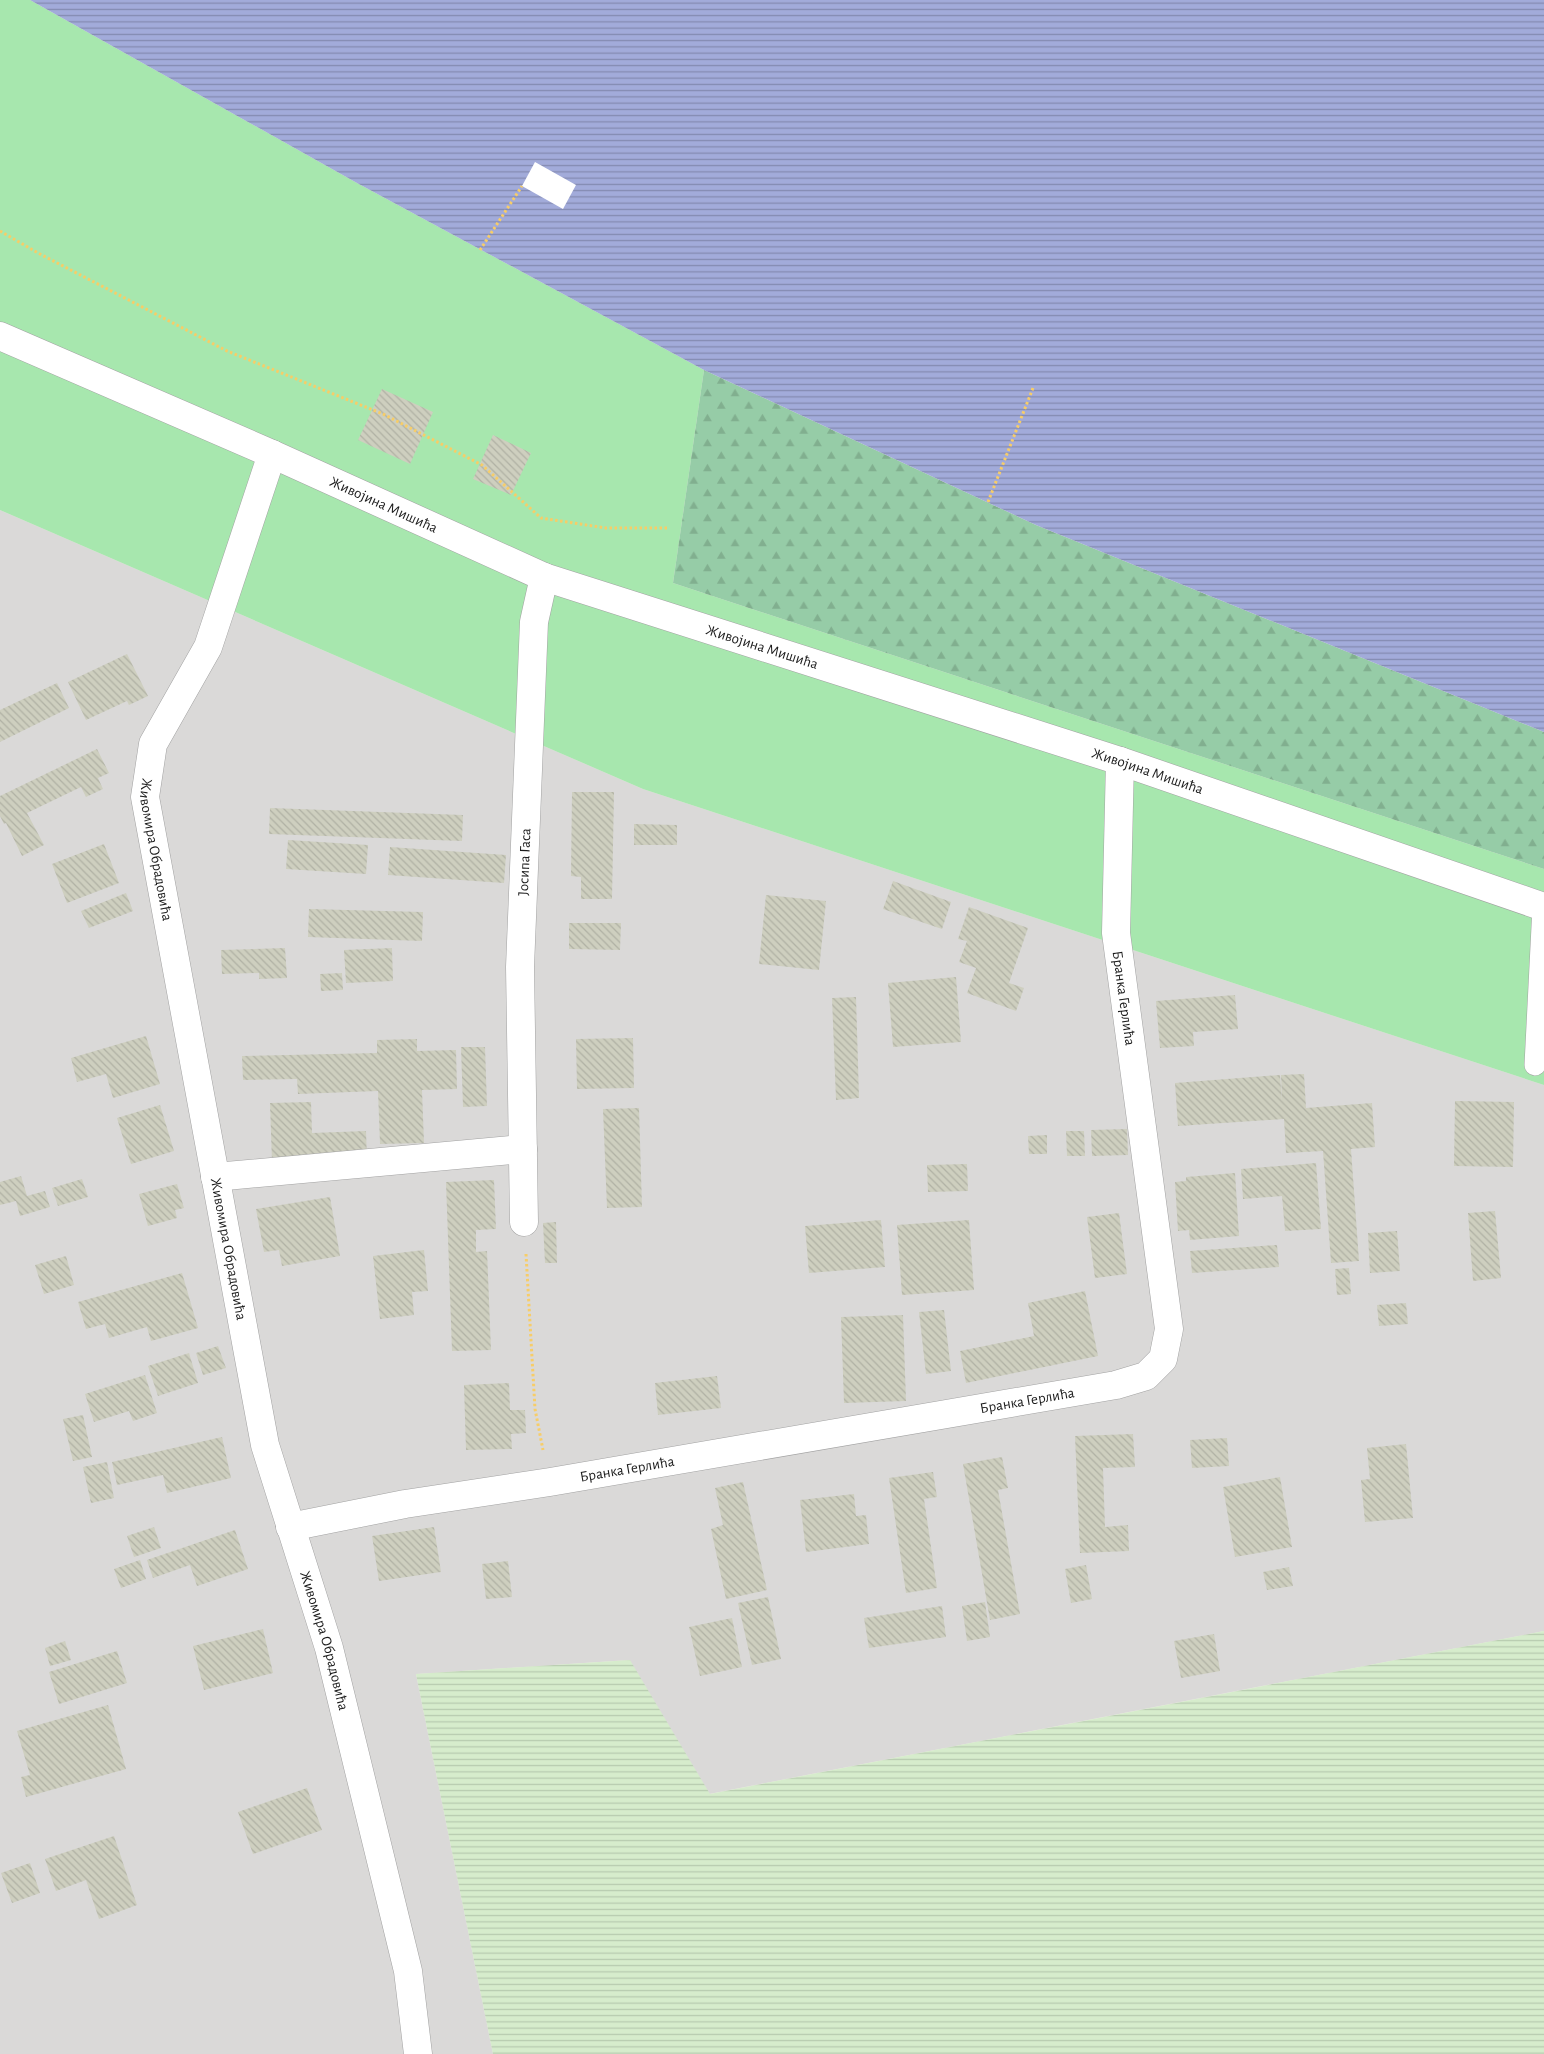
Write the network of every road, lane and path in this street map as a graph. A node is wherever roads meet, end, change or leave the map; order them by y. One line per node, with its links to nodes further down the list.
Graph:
1 (522, 186): 3 (path)
2 (0, 231): 8 (path)
3 (480, 250)
4 (0, 336): 6 (street, Живојина Мишића)
5 (1033, 388): 7 (path)
6 (272, 454): 9 (street, Живојина Мишића); 14 (street, Живомира Обрадовића)
7 (988, 502)
8 (669, 528)
9 (544, 577): 10 (street, Живојина Мишића); 13 (street, Јосипа Гаса)
10 (1120, 761): 11 (street, Живојина Мишића); 16 (street, Бранка Герлића)
11 (1543, 907): 12 (lane)
12 (1535, 1065)
13 (523, 1149): 14 (street); 15 (street, Јосипа Гаса)
14 (215, 1177): 17 (street, Живомира Обрадовића)
15 (524, 1222): 16 (path)
16 (550, 1482): 17 (street, Бранка Герлића)
17 (290, 1527): 18 (street, Живомира Обрадовића)
18 (418, 2054)

